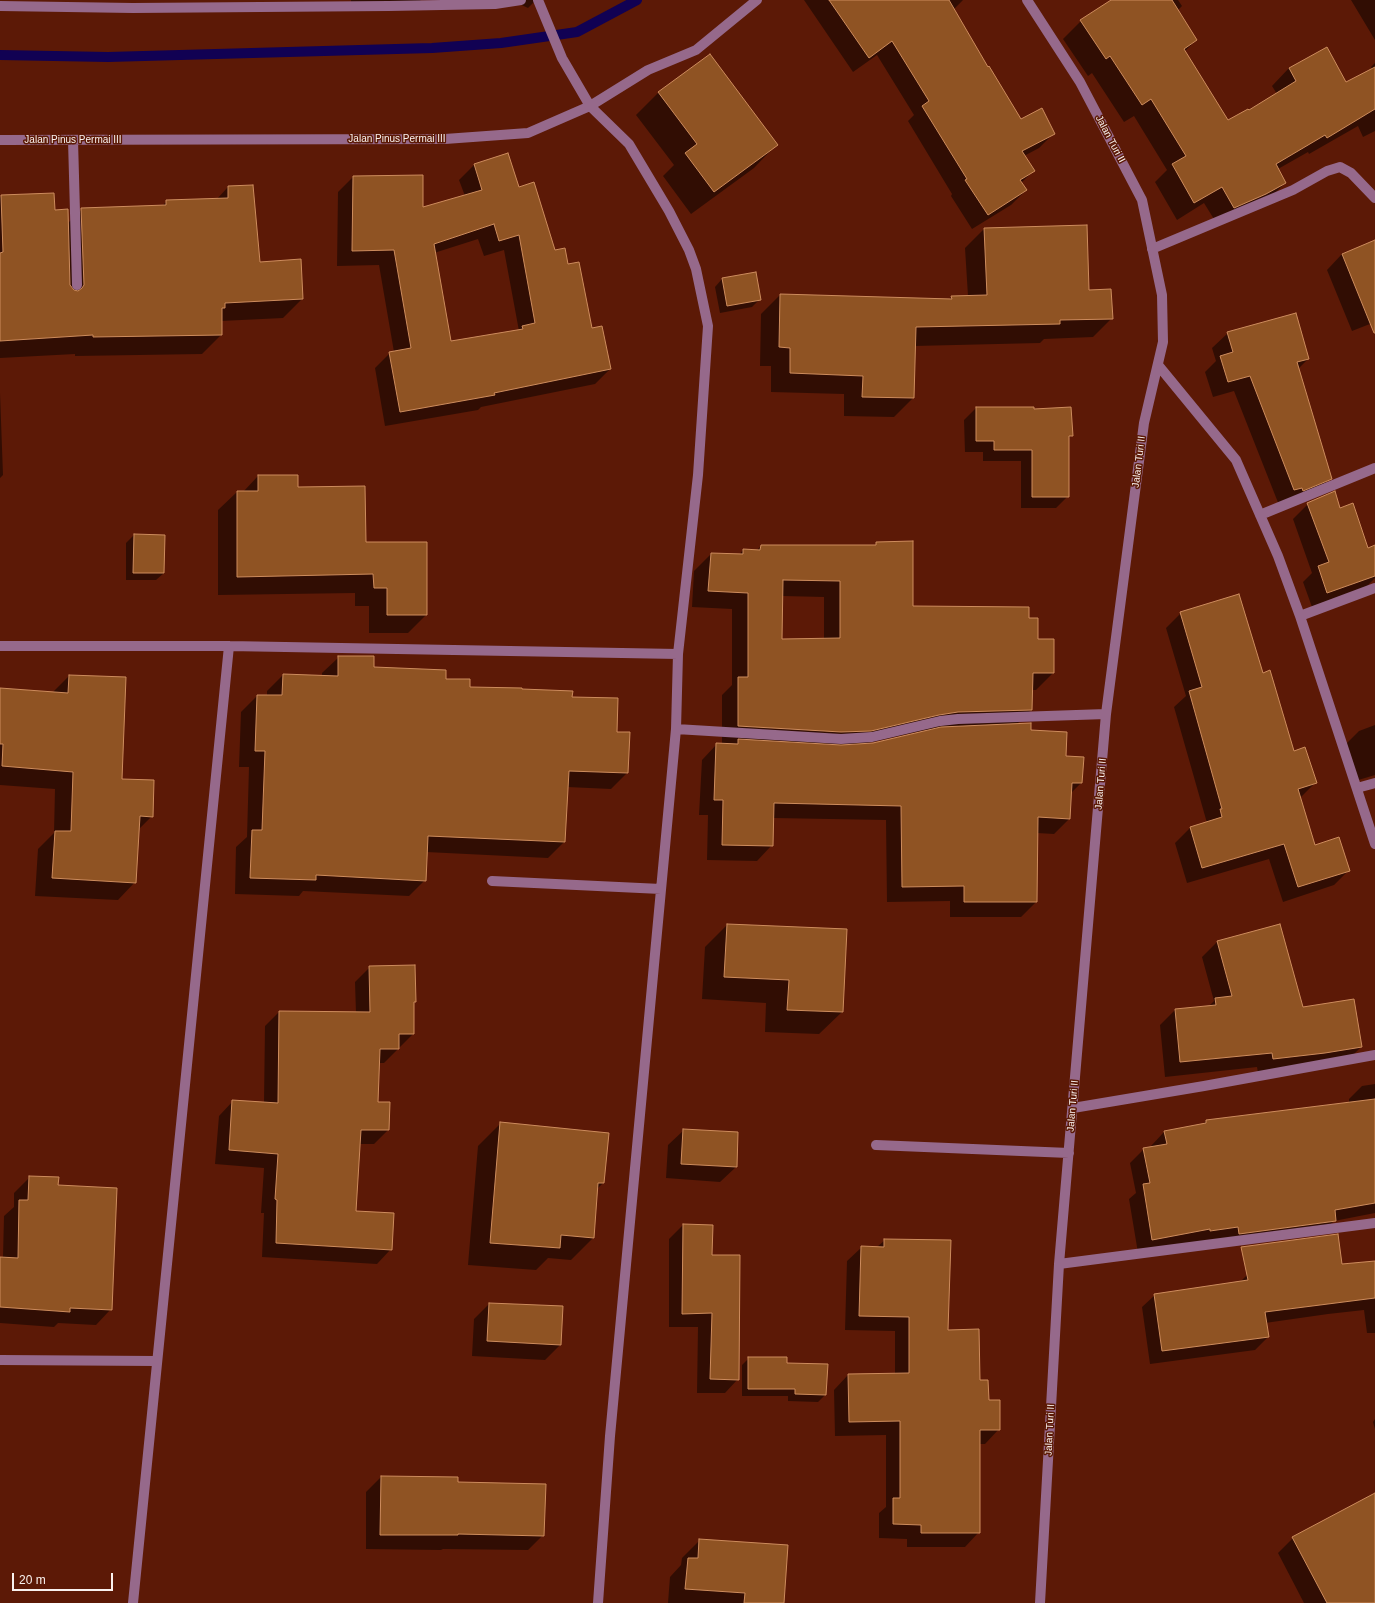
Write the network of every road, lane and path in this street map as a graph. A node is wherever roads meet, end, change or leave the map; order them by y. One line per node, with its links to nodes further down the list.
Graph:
1 (521, 0): 5 (street)
2 (538, 0): 8 (street)
3 (757, 0): 8 (street, Jalan Pinus Permai III)
4 (1027, 0): 12 (street, Jalan Turi II)
5 (494, 2): 6 (street)
6 (163, 4): 7 (street)
7 (0, 6)
8 (590, 106): 10 (street, Jalan Pinus Permai III); 21 (street)
9 (0, 140): 10 (street, Jalan Pinus Permai III)
10 (73, 140): 13 (street)
11 (1375, 198): 12 (street)
12 (1152, 249): 14 (street, Jalan Turi II)
13 (77, 286)
14 (1158, 365): 16 (street); 22 (street, Jalan Turi II)
15 (1375, 468): 16 (street)
16 (1260, 515): 18 (street)
17 (1375, 588): 18 (street)
18 (1300, 616): 25 (street)
19 (0, 646): 20 (street)
20 (229, 646): 21 (street); 36 (street)
21 (678, 654): 23 (street)
22 (1106, 714): 23 (street); 30 (street, Jalan Turi II)
23 (676, 729): 28 (street)
24 (1375, 783): 25 (street)
25 (1357, 788): 26 (street)
26 (1375, 844)
27 (492, 881): 28 (street)
28 (661, 889): 38 (street)
29 (1375, 1055): 30 (street)
30 (1073, 1108): 32 (street, Jalan Turi II)
31 (876, 1145): 32 (street)
32 (1069, 1154): 34 (street, Jalan Turi II)
33 (1375, 1223): 34 (street)
34 (1059, 1264): 39 (street, Jalan Turi II)
35 (0, 1360): 36 (street)
36 (156, 1361): 37 (street)
37 (133, 1603)
38 (598, 1603)
39 (1040, 1603)

